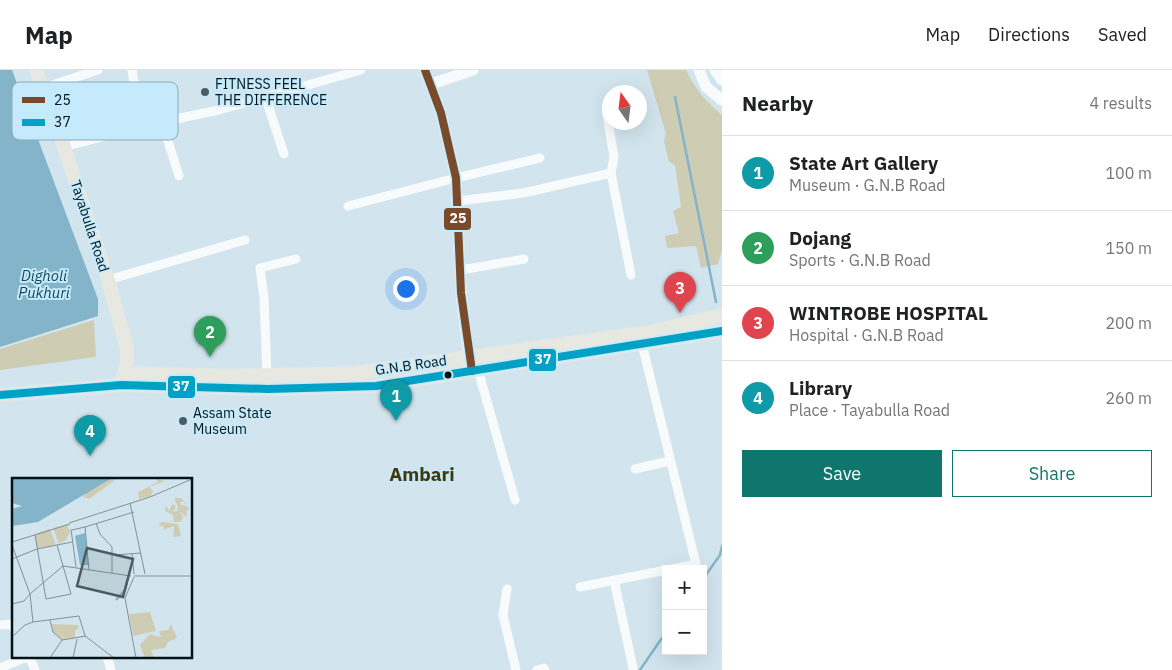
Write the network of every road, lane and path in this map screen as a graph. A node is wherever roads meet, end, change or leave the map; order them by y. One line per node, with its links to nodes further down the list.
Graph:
1 (36, 70): 9 (main road, Tayabulla Road)
2 (98, 70): 10 (street)
3 (360, 70): 12 (street)
4 (425, 70): 11 (street)
5 (472, 70): 11 (street)
6 (699, 70): 13 (street)
7 (715, 70): 8 (street)
8 (722, 80)
9 (41, 82)
10 (61, 82)
11 (431, 84): 24 (street)
12 (265, 96): 14 (street); 20 (street)
13 (722, 100)
14 (178, 119)
15 (609, 130): 22 (street)
16 (62, 140): 19 (main road, Tayabulla Road)
17 (90, 140): 19 (street)
18 (167, 140): 23 (street)
19 (64, 147): 32 (main road, Tayabulla Road)
20 (284, 154)
21 (540, 158): 24 (street)
22 (611, 173): 25 (street); 31 (street)
23 (178, 176)
24 (456, 178): 25 (street); 26 (street)
25 (458, 201): 30 (street)
26 (348, 206)
27 (245, 240): 32 (street)
28 (296, 259): 38 (street)
29 (524, 259): 30 (street)
30 (461, 270): 36 (street)
31 (631, 274)
32 (108, 280): 39 (main road, Tayabulla Road)
33 (722, 315): 36 (main road, G.N.B Road)
34 (720, 331): 35 (main road, G.N.B Road)
35 (642, 344): 37 (main road, G.N.B Road); 41 (street)
36 (469, 356): 37 (street); 38 (main road, G.N.B Road)
37 (475, 371): 39 (main road, G.N.B Road); 43 (street)
38 (267, 376): 39 (main road, G.N.B Road)
39 (123, 379): 40 (main road)
40 (0, 395)
41 (670, 461): 42 (street); 44 (street)
42 (635, 469)
43 (515, 500)
44 (691, 565)
45 (662, 571): 46 (street)
46 (614, 580): 47 (street); 54 (street)
47 (580, 587)
48 (507, 590): 56 (street)
49 (0, 625): 50 (street)
50 (12, 626)
51 (24, 658): 53 (street)
52 (30, 658): 55 (street)
53 (0, 668)
54 (633, 668)
55 (35, 670)
56 (516, 670)
57 (537, 670): 58 (street)
58 (545, 670)

